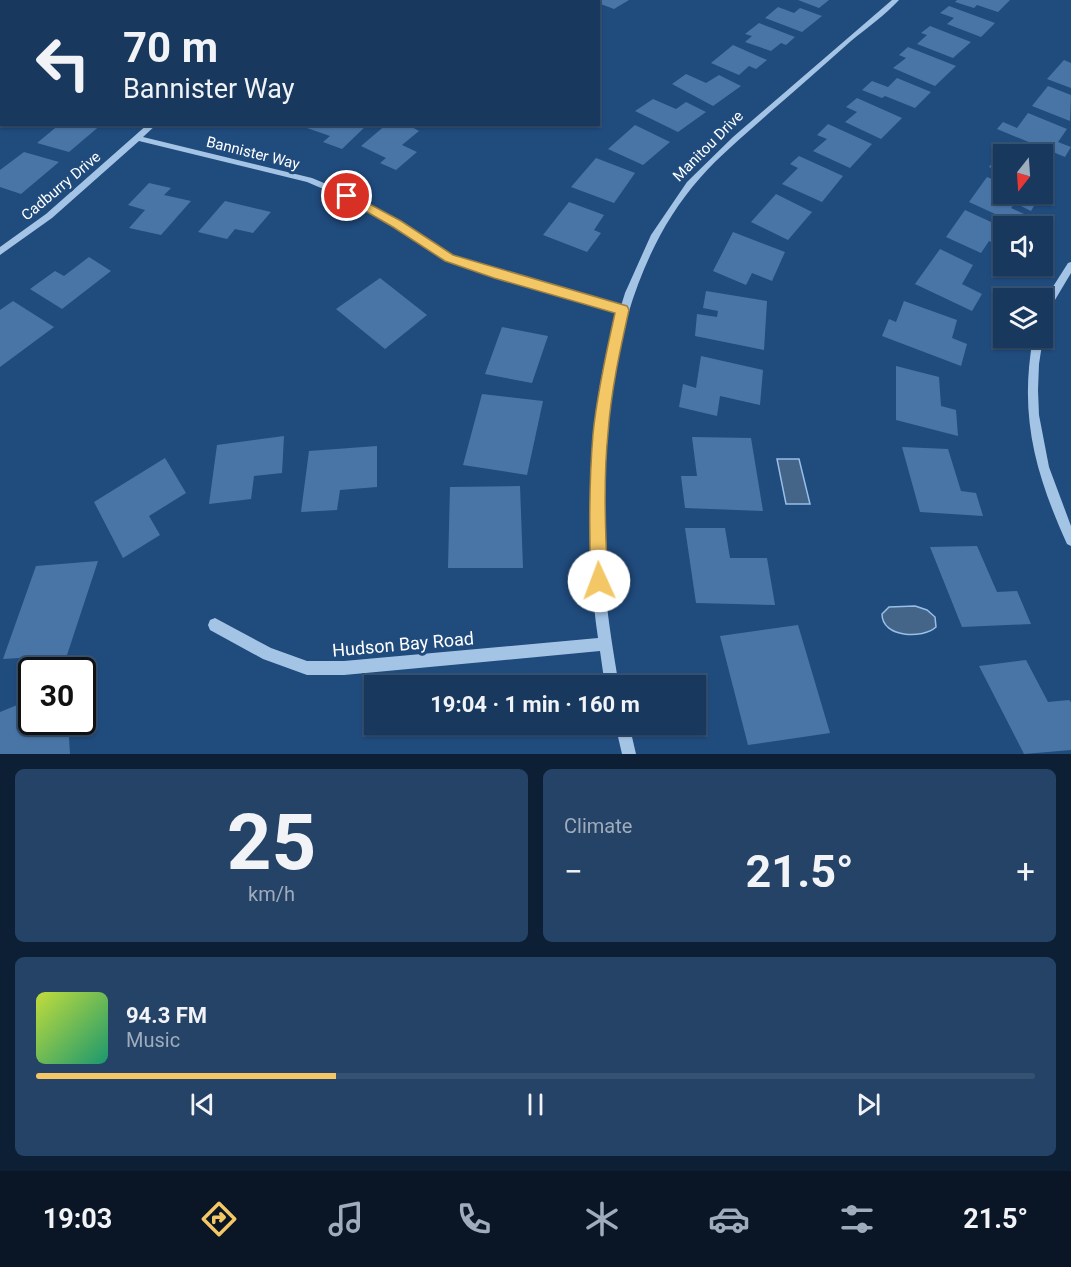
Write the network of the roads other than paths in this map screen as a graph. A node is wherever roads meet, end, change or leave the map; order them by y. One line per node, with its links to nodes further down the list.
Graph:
1 (896, 0): 7 (street, Manitou Drive)
2 (151, 126): 3 (street, Cadburry Drive)
3 (138, 138): 4 (street, Cadburry Drive); 7 (street, Bannister Way)
4 (0, 252)
5 (1071, 265): 6 (street)
6 (1053, 295)
7 (622, 310): 11 (street, Manitou Drive)
8 (1036, 348): 9 (street)
9 (1071, 540)
10 (215, 625): 11 (street, Hudson Bay Road)
11 (604, 644): 12 (street, Manitou Drive)
12 (610, 675)
13 (625, 735): 14 (street)
14 (629, 754)

